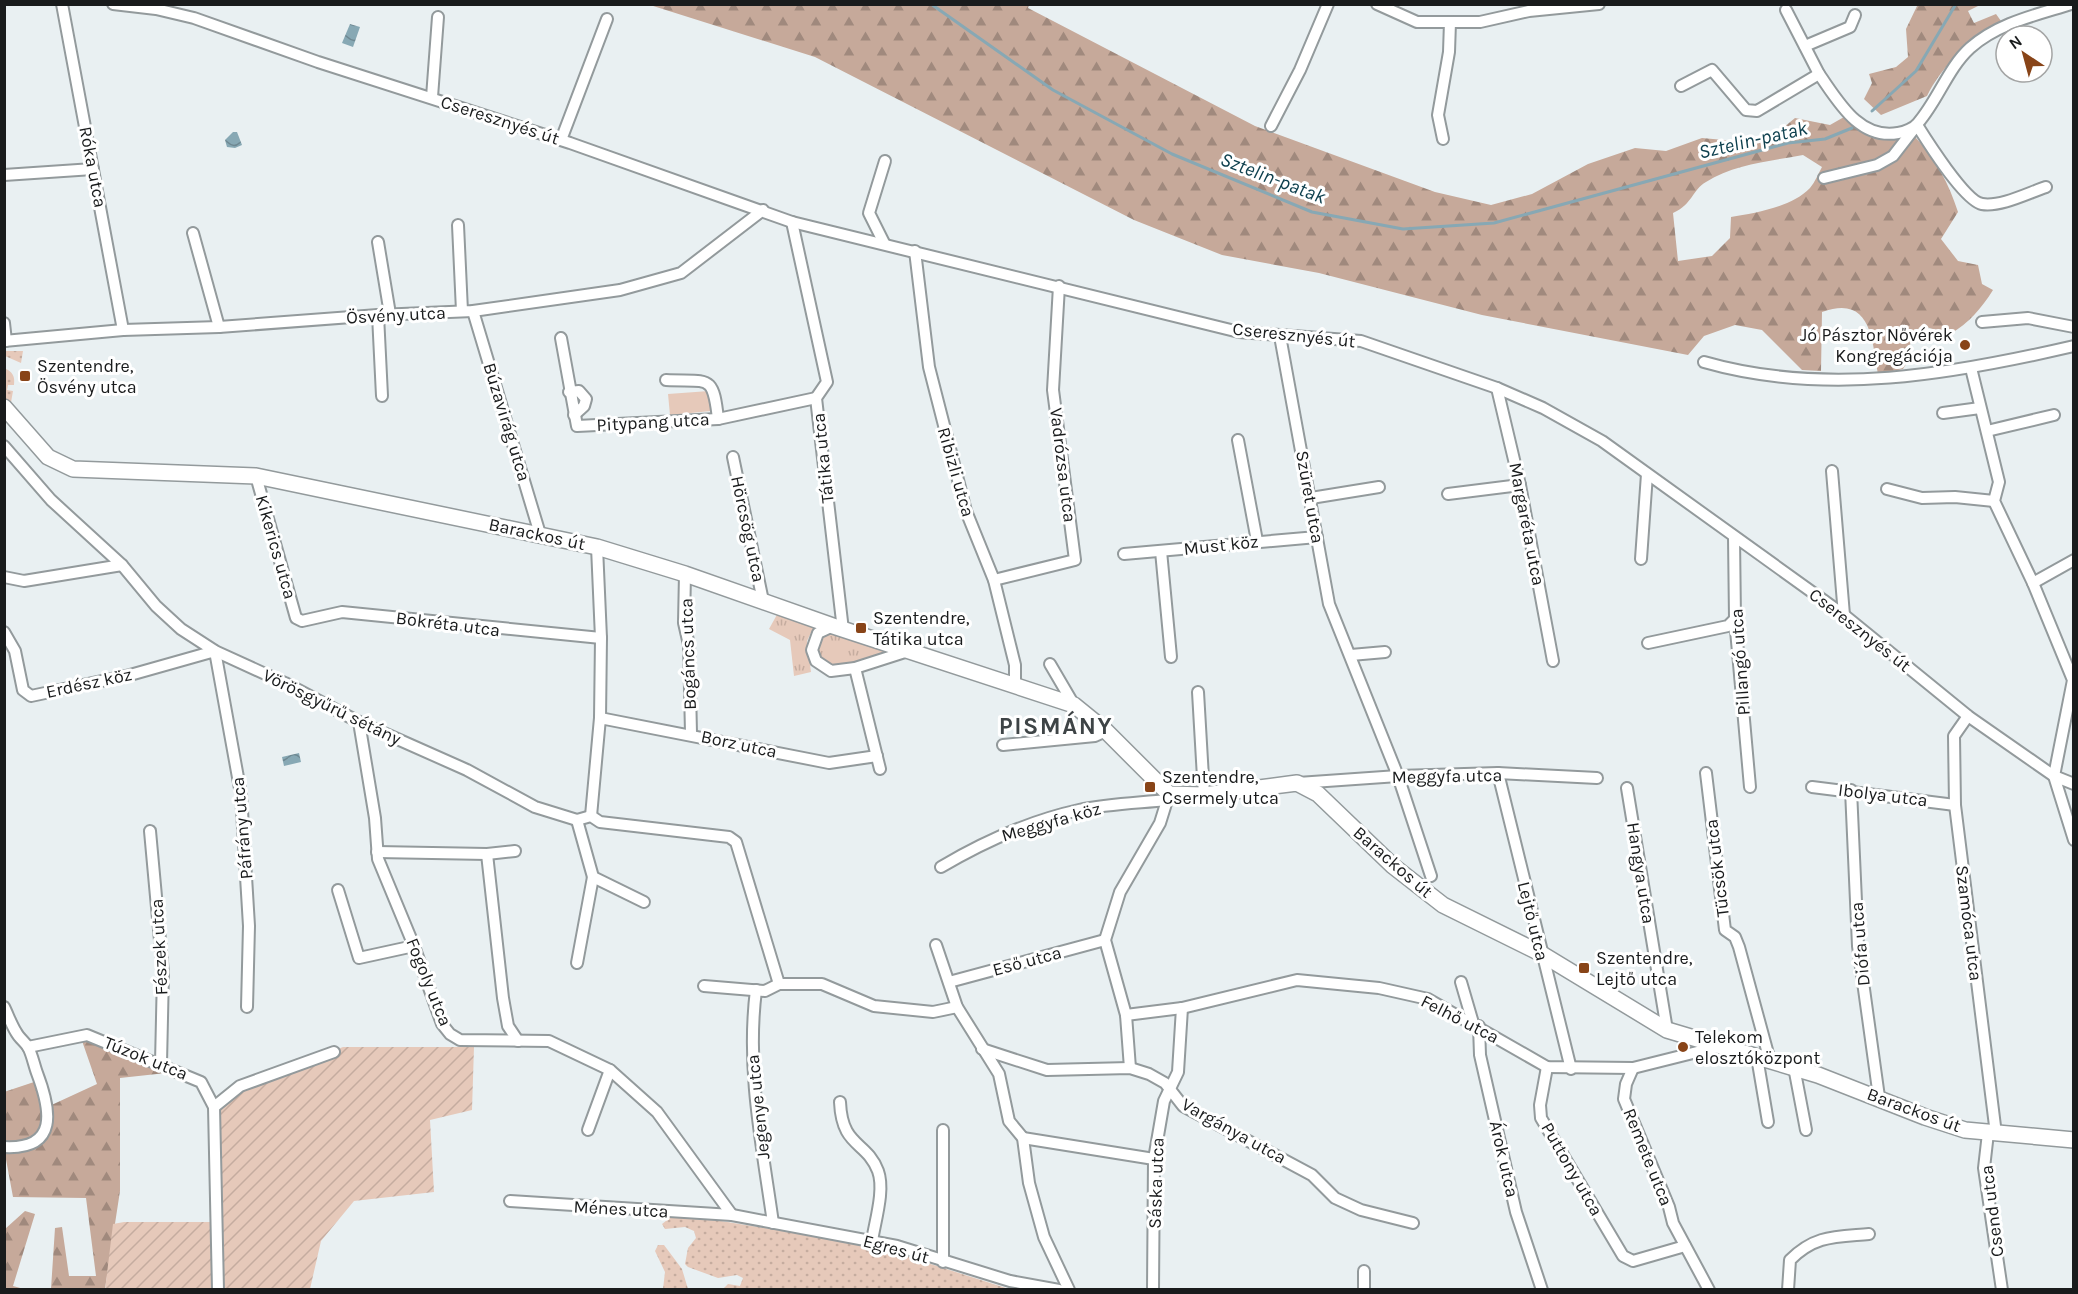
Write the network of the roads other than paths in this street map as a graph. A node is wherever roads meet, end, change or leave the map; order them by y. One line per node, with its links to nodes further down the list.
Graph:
1 (62, 4): 24 (street, Róka utca)
2 (113, 4): 10 (street, Cseresznyés út)
3 (173, 4): 10 (street)
4 (1328, 4): 20 (street)
5 (1377, 4): 14 (street)
6 (1599, 4): 8 (street)
7 (2071, 4): 19 (street)
8 (1535, 7): 14 (street)
9 (1786, 10): 15 (street)
10 (180, 14): 18 (street, Cseresznyés út)
11 (1855, 15): 15 (street)
12 (438, 17): 18 (street)
13 (607, 18): 22 (street)
14 (1450, 22): 21 (street)
15 (1805, 46): 16 (street)
16 (1819, 74): 17 (street); 19 (street)
17 (1680, 86)
18 (432, 98): 22 (street, Cseresznyés út)
19 (1917, 125): 26 (street); 27 (street)
20 (1271, 126)
21 (1443, 139)
22 (561, 140): 28 (street, Cseresznyés út)
23 (885, 161): 33 (street)
24 (93, 169): 25 (street); 44 (street, Róka utca)
25 (4, 175)
26 (1824, 178)
27 (2046, 187)
28 (763, 210): 29 (street, Cseresznyés út); 37 (street, Ösvény utca)
29 (792, 222): 33 (street, Cseresznyés út); 54 (street, Tátika utca)
30 (458, 225): 36 (street)
31 (193, 233): 42 (street)
32 (378, 243): 38 (street)
33 (884, 243): 34 (street, Cseresznyés út)
34 (915, 251): 35 (street, Cseresznyés út); 85 (street, Ribizli utca)
35 (1059, 286): 45 (street, Cseresznyés út); 85 (street, Vadrózsa utca)
36 (462, 311): 37 (street, Ösvény utca); 38 (street, Ösvény utca)
37 (473, 311): 73 (street, Búzavirág utca)
38 (390, 314): 39 (street, Ösvény utca)
39 (378, 315): 42 (street, Ösvény utca); 53 (street)
40 (1982, 322): 43 (street)
41 (4, 323): 47 (street)
42 (219, 327): 44 (street, Ösvény utca)
43 (2073, 327)
44 (123, 330): 47 (street, Ösvény utca)
45 (1280, 336): 52 (street, Cseresznyés út); 71 (street, Szüret utca)
46 (561, 338): 59 (street, Pitypang utca)
47 (5, 341)
48 (2073, 346): 50 (street)
49 (1704, 362): 50 (street)
50 (1971, 368): 56 (street)
51 (666, 380): 59 (street)
52 (1497, 388): 65 (street, Cseresznyés út); 67 (street, Margaréta utca)
53 (382, 396)
54 (816, 398): 59 (street, Pitypang utca); 91 (street, Tátika utca)
55 (4, 407): 66 (street, Barackos út)
56 (1980, 408): 57 (street); 60 (street)
57 (1943, 413)
58 (2054, 415): 60 (street)
59 (718, 419)
60 (1987, 431): 72 (street)
61 (1238, 440): 76 (street)
62 (4, 446): 82 (street, Vörösgyűrű sétány)
63 (733, 457): 87 (street, Hörcsög utca)
64 (1832, 471): 88 (street)
65 (1647, 474): 75 (street, Cseresznyés út); 80 (street)
66 (256, 476): 73 (street, Barackos út); 89 (street, Kikerics utca)
67 (1520, 485): 70 (street); 100 (street, Margaréta utca)
68 (1379, 487): 71 (street)
69 (1887, 489): 72 (street)
70 (1448, 494)
71 (1311, 498): 74 (street, Szüret utca)
72 (1994, 501): 86 (street)
73 (540, 534): 77 (street, Barackos út)
74 (1317, 537): 76 (street, Must köz); 98 (street, Szüret utca)
75 (1734, 537): 88 (street, Cseresznyés út); 90 (street, Pillangó utca)
76 (1257, 541): 78 (street, Must köz)
77 (597, 547): 83 (street, Barackos út); 93 (street)
78 (1161, 551): 79 (street, Must köz); 99 (street)
79 (1124, 554)
80 (1641, 559)
81 (2073, 561): 86 (street)
82 (122, 565): 84 (street); 95 (street, Vörösgyűrű sétány)
83 (685, 574): 87 (street, Barackos út); 111 (street, Bogáncs utca)
84 (4, 577)
85 (993, 580): 104 (street, Ribizli utca)
86 (2033, 583): 103 (street)
87 (763, 601): 91 (street, Barackos út)
88 (1844, 615): 107 (street, Cseresznyés út)
89 (296, 618): 93 (street, Bokréta utca)
90 (1735, 619): 94 (street); 122 (street, Pillangó utca)
91 (838, 628): 96 (street, Barackos út); 102 (street)
92 (4, 632): 95 (street, Erdész köz)
93 (601, 638): 108 (street)
94 (1648, 643)
95 (215, 651): 109 (street, Vörösgyűrű sétány); 152 (street, Páfrány utca)
96 (908, 651): 102 (street); 104 (street, Barackos út)
97 (1385, 652): 98 (street)
98 (1351, 656): 117 (street, Szüret utca)
99 (1171, 657)
100 (1553, 661)
101 (1050, 664): 106 (street, Barackos út)
102 (855, 668): 113 (street)
103 (2073, 680): 118 (street)
104 (1015, 687): 106 (street, Barackos út)
105 (1197, 692): 126 (street)
106 (1074, 705): 110 (street, Barackos út)
107 (1968, 716): 118 (street, Cseresznyés út); 128 (street, Szamóca utca)
108 (600, 718): 111 (street, Borz utca); 129 (street)
109 (358, 722): 130 (street, Vörösgyűrű sétány); 134 (street, Fogoly utca)
110 (1106, 731): 112 (street); 127 (street, Barackos út)
111 (691, 734): 113 (street, Borz utca)
112 (1003, 745)
113 (877, 756): 114 (street)
114 (880, 769)
115 (1497, 773): 117 (street, Meggyfa utca); 119 (street, Meggyfa utca); 144 (street, Lejtő utca)
116 (1706, 773): 163 (street, Tücsök utca)
117 (1398, 776): 120 (street, Meggyfa utca); 137 (street, Szüret utca)
118 (2054, 776): 121 (street, Cseresznyés út); 132 (street)
119 (1597, 778)
120 (1297, 783): 126 (street); 144 (street, Barackos út)
121 (2073, 784)
122 (1750, 787)
123 (1812, 787): 125 (street, Ibolya utca)
124 (1627, 788): 157 (street, Hangya utca)
125 (1851, 790): 128 (street, Ibolya utca); 172 (street, Diófa utca)
126 (1204, 795): 127 (street)
127 (1168, 797): 136 (street, Meggyfa köz); 141 (street)
128 (1955, 805): 179 (street, Szamóca utca)
129 (591, 816): 130 (street); 148 (street)
130 (577, 820): 138 (street)
131 (150, 831): 164 (street, Fészek utca)
132 (2073, 840)
133 (515, 851): 135 (street)
134 (377, 852): 135 (street); 143 (street, Fogoly utca)
135 (487, 854): 158 (street)
136 (941, 867)
137 (1431, 876)
138 (593, 877): 140 (street); 145 (street)
139 (338, 890): 143 (street)
140 (644, 902)
141 (1105, 940): 146 (street, Eső utca); 155 (street)
142 (936, 945): 146 (street)
143 (414, 946): 158 (street, Fogoly utca)
144 (1540, 953): 157 (street, Barackos út); 169 (street, Lejtő utca)
145 (578, 963)
146 (949, 982): 153 (street)
147 (1461, 982): 156 (street, Árok utca)
148 (779, 984): 150 (street); 153 (street)
149 (704, 986): 150 (street)
150 (756, 990): 186 (street, Jegenye utca)
151 (4, 1007): 159 (street)
152 (247, 1007)
153 (957, 1007): 161 (street)
154 (1182, 1008): 155 (street, Felhő utca); 156 (street, Felhő utca); 171 (street, Sáska utca)
155 (1126, 1015): 167 (street)
156 (1476, 1024): 165 (street, Felhő utca); 198 (street, Árok utca)
157 (1667, 1030): 160 (street, Barackos út)
158 (518, 1041): 170 (street, Fogoly utca)
159 (28, 1047): 164 (street, Túzok utca); 182 (street)
160 (1718, 1047): 163 (street, Barackos út); 168 (street, Felhő utca)
161 (982, 1049): 167 (street, Vargánya utca); 180 (street)
162 (334, 1052): 174 (street)
163 (1763, 1059): 166 (street, Barackos út); 175 (street, Tücsök utca)
164 (161, 1064): 174 (street, Túzok utca)
165 (1547, 1066): 169 (street, Felhő utca); 190 (street, Puttony utca)
166 (1794, 1067): 172 (street, Barackos út); 178 (street)
167 (1130, 1068): 171 (street, Vargánya utca)
168 (1633, 1068): 169 (street, Felhő utca); 190 (street, Remete utca)
169 (1571, 1069)
170 (610, 1070): 176 (street); 185 (street, Fogoly utca)
171 (1171, 1089): 183 (street, Sáska utca); 187 (street, Vargánya utca)
172 (1878, 1097): 179 (street, Barackos út)
173 (840, 1102): 189 (street)
174 (214, 1107): 193 (street, Túzok utca)
175 (1768, 1122)
176 (588, 1130)
177 (943, 1130): 191 (street)
178 (1806, 1130)
179 (1992, 1133): 181 (street, Barackos út); 201 (street, Csend utca)
180 (1023, 1138): 183 (street); 195 (street)
181 (2073, 1140)
182 (4, 1147)
183 (1154, 1159): 196 (street, Sáska utca)
184 (510, 1202): 185 (street, Ménes utca)
185 (732, 1215): 186 (street, Egres út)
186 (773, 1223): 189 (street, Egres út)
187 (1413, 1223)
188 (1869, 1234): 200 (street)
189 (872, 1241): 191 (street, Egres út)
190 (1685, 1246): 199 (street, Remete utca)
191 (943, 1262): 194 (street, Egres út)
192 (1364, 1271): 197 (street)
193 (218, 1290)
194 (1059, 1290)
195 (1069, 1290)
196 (1153, 1290)
197 (1364, 1290)
198 (1542, 1290)
199 (1709, 1290)
200 (1788, 1290)
201 (2002, 1290)

